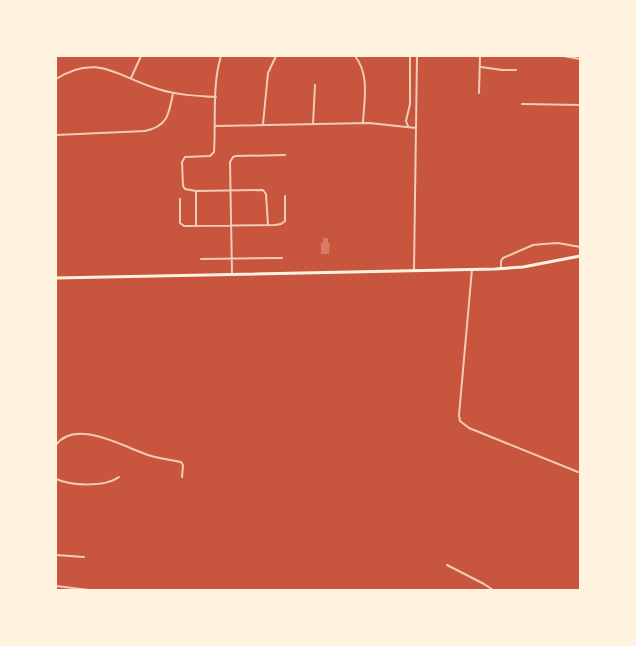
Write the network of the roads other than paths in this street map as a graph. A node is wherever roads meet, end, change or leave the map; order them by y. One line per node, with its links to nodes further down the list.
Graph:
1 (141, 56): 12 (street)
2 (221, 56): 17 (street)
3 (276, 56): 21 (street)
4 (355, 56): 20 (street)
5 (410, 56): 24 (street)
6 (418, 56): 25 (street)
7 (480, 56): 10 (street)
8 (563, 56): 9 (street)
9 (580, 58)
10 (481, 67): 11 (street); 16 (street)
11 (516, 70)
12 (131, 78): 13 (street); 15 (street)
13 (56, 79)
14 (315, 85): 22 (street)
15 (173, 93): 17 (street); 26 (street)
16 (479, 93)
17 (216, 97): 23 (street)
18 (522, 104): 19 (street)
19 (580, 105)
20 (363, 123): 22 (street); 24 (street)
21 (263, 124): 22 (street); 23 (street)
22 (313, 124)
23 (215, 126): 29 (street)
24 (408, 126): 25 (street)
25 (416, 128): 42 (street)
26 (56, 135)
27 (285, 156): 28 (street)
28 (231, 190): 29 (street); 32 (street); 34 (street)
29 (196, 191): 33 (street)
30 (285, 196): 32 (street)
31 (180, 199): 33 (street)
32 (268, 225): 34 (street)
33 (196, 226): 34 (street)
34 (231, 226): 39 (street)
35 (580, 247): 41 (street)
36 (580, 256): 41 (main road)
37 (282, 258): 39 (street)
38 (201, 259): 39 (street)
39 (232, 259): 43 (street)
40 (472, 269): 41 (main road); 42 (main road); 46 (street)
41 (501, 269)
42 (414, 270): 43 (main road)
43 (232, 274): 44 (main road)
44 (56, 278)
45 (56, 445): 48 (street)
46 (578, 472)
47 (119, 477): 49 (street)
48 (182, 477)
49 (56, 479)
50 (56, 555): 51 (street)
51 (84, 557)
52 (447, 565): 55 (street)
53 (56, 586): 54 (street)
54 (89, 590)
55 (493, 590)

